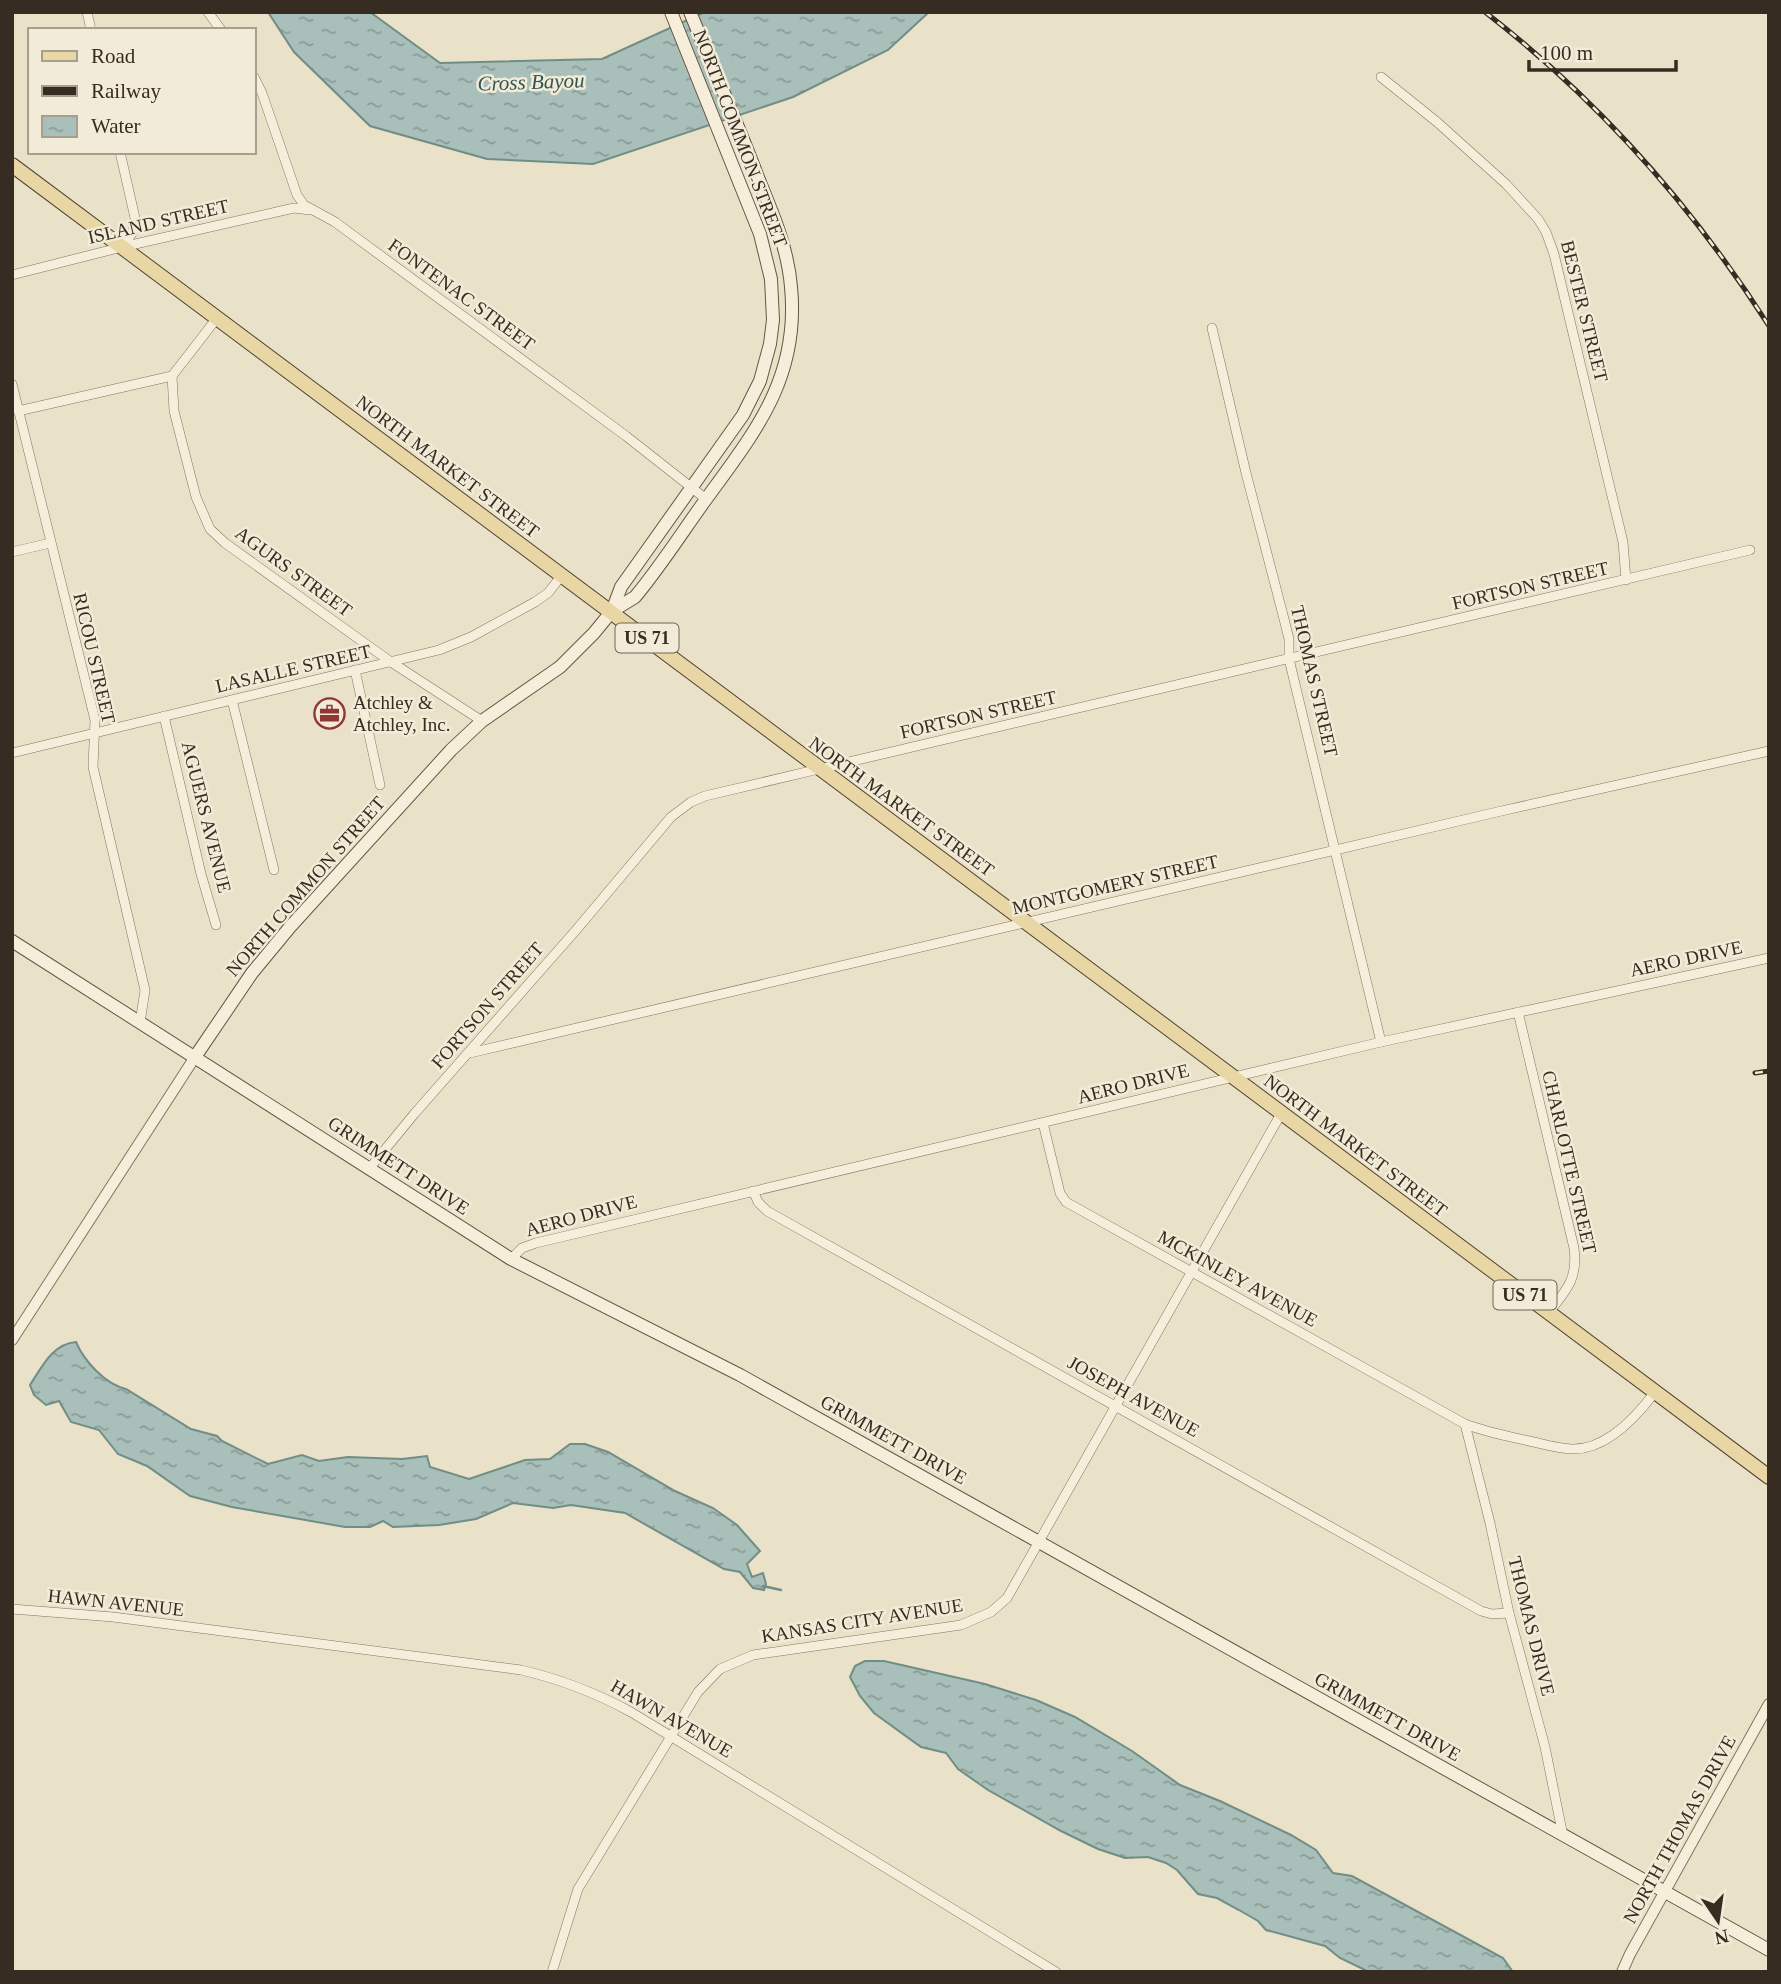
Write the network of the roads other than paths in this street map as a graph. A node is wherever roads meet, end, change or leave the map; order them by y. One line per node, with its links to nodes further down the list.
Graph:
1 (208, 12): 4 (street)
2 (671, 12): 17 (main road, NORTH COMMON STREET)
3 (690, 12): 18 (main road, NORTH COMMON STREET)
4 (219, 28)
5 (1381, 77): 23 (street, BESTER STREET)
6 (256, 81): 9 (street, FONTENAC STREET)
7 (120, 154): 10 (street)
8 (12, 165): 10 (main road, NORTH MARKET STREET / US 71)
9 (313, 211): 10 (street, ISLAND STREET); 17 (street, FONTENAC STREET)
10 (122, 247): 11 (street, ISLAND STREET); 12 (main road, NORTH MARKET STREET / US 71)
11 (12, 275)
12 (217, 318): 14 (street); 22 (main road, NORTH MARKET STREET / US 71)
13 (1212, 328): 25 (street, THOMAS STREET)
14 (172, 376): 16 (street); 26 (street, AGURS STREET)
15 (12, 384): 16 (street, RICOU STREET)
16 (18, 411): 19 (street, RICOU STREET)
17 (692, 488): 18 (street, FONTENAC STREET); 24 (main road, NORTH COMMON STREET)
18 (706, 499): 24 (main road, NORTH COMMON STREET)
19 (50, 543): 21 (street); 31 (street, RICOU STREET)
20 (1750, 550): 23 (street, FORTSON STREET)
21 (12, 552)
22 (562, 575): 24 (main road, NORTH MARKET STREET / US 71); 26 (street, LASALLE STREET)
23 (1626, 580): 25 (street, FORTSON STREET)
24 (612, 611): 30 (main road, NORTH COMMON STREET); 34 (main road, NORTH MARKET STREET / US 71)
25 (1290, 659): 34 (street, FORTSON STREET); 36 (street, THOMAS STREET)
26 (391, 662): 27 (street, LASALLE STREET); 30 (street, AGURS STREET)
27 (355, 670): 28 (street, LASALLE STREET); 35 (street)
28 (232, 700): 29 (street, LASALLE STREET); 37 (street)
29 (164, 716): 31 (street, LASALLE STREET); 39 (street, AGUERS AVENUE)
30 (482, 721): 46 (main road, NORTH COMMON STREET)
31 (95, 733): 33 (street, LASALLE STREET); 43 (street, RICOU STREET)
32 (1769, 751): 36 (street, MONTGOMERY STREET)
33 (12, 753)
34 (819, 769): 38 (main road, NORTH MARKET STREET / US 71); 45 (street, FORTSON STREET)
35 (380, 785)
36 (1335, 850): 38 (street, MONTGOMERY STREET); 44 (street, THOMAS STREET)
37 (274, 870)
38 (1028, 923): 45 (street, MONTGOMERY STREET); 47 (main road, NORTH MARKET STREET / US 71)
39 (216, 925)
40 (12, 941): 43 (main road, GRIMMETT DRIVE)
41 (1769, 958): 42 (street, AERO DRIVE)
42 (1518, 1012): 44 (street, AERO DRIVE); 54 (street, CHARLOTTE STREET)
43 (140, 1023): 46 (main road, GRIMMETT DRIVE)
44 (1381, 1042): 47 (street, AERO DRIVE)
45 (470, 1053): 50 (street, FORTSON STREET)
46 (195, 1057): 50 (main road, GRIMMETT DRIVE); 55 (street, NORTH COMMON STREET)
47 (1232, 1077): 48 (main road, NORTH MARKET STREET / US 71); 49 (street, AERO DRIVE)
48 (1282, 1112): 53 (street, KANSAS CITY AVENUE); 54 (main road, NORTH MARKET STREET / US 71)
49 (1043, 1123): 51 (street, AERO DRIVE); 53 (street, MCKINLEY AVENUE)
50 (369, 1169): 52 (main road, GRIMMETT DRIVE)
51 (753, 1191): 52 (street, AERO DRIVE); 57 (street, JOSEPH AVENUE)
52 (511, 1259): 60 (main road, GRIMMETT DRIVE)
53 (1191, 1273): 57 (street, KANSAS CITY AVENUE); 58 (street, MCKINLEY AVENUE)
54 (1549, 1312): 56 (main road, NORTH MARKET STREET / US 71)
55 (12, 1340)
56 (1655, 1392): 58 (street, MCKINLEY AVENUE); 59 (main road, NORTH MARKET STREET / US 71)
57 (1116, 1407): 60 (street, KANSAS CITY AVENUE); 62 (street, JOSEPH AVENUE)
58 (1465, 1424): 62 (street, THOMAS DRIVE)
59 (1769, 1477)
60 (1040, 1543): 64 (street, KANSAS CITY AVENUE); 65 (main road, GRIMMETT DRIVE)
61 (12, 1609): 64 (street, HAWN AVENUE)
62 (1509, 1613): 65 (street, THOMAS DRIVE)
63 (1769, 1704): 66 (street, NORTH THOMAS DRIVE)
64 (671, 1735): 68 (street, KANSAS CITY AVENUE); 69 (street, HAWN AVENUE)
65 (1563, 1836): 66 (main road, GRIMMETT DRIVE)
66 (1665, 1892): 67 (main road, GRIMMETT DRIVE); 70 (street, NORTH THOMAS DRIVE)
67 (1769, 1950)
68 (552, 1972)
69 (1056, 1972)
70 (1622, 1972)

